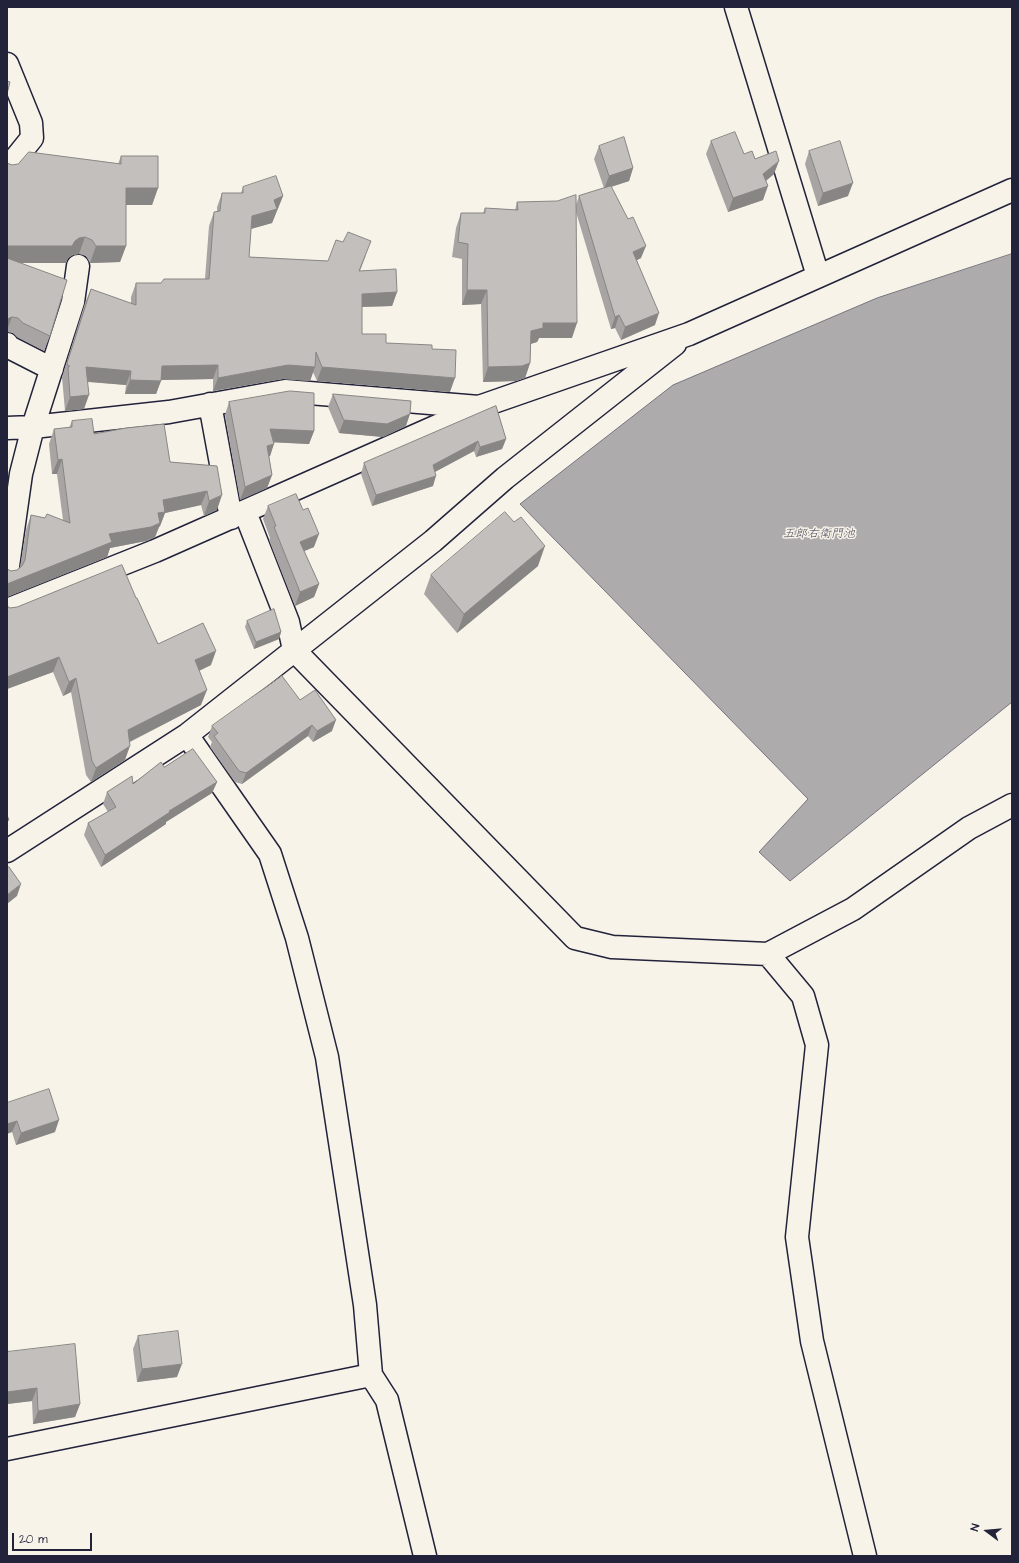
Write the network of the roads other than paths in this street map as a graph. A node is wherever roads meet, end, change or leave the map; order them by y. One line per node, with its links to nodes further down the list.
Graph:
1 (736, 7): 6 (street)
2 (7, 64): 3 (street)
3 (7, 169)
4 (1012, 190): 6 (street)
5 (78, 266): 9 (street)
6 (818, 276): 7 (street)
7 (689, 334): 11 (street); 17 (street)
8 (7, 344): 9 (street)
9 (52, 369): 12 (street)
10 (210, 404): 11 (street); 12 (street); 14 (street)
11 (479, 407): 14 (street)
12 (33, 427): 13 (street); 15 (street)
13 (7, 428)
14 (238, 515): 16 (street); 17 (street)
15 (7, 574)
16 (7, 610)
17 (294, 650): 18 (street); 21 (street)
18 (187, 735): 20 (street); 22 (street)
19 (1012, 805): 21 (street)
20 (7, 851)
21 (768, 954): 25 (street)
22 (371, 1375): 23 (street); 24 (street)
23 (7, 1449)
24 (425, 1556)
25 (865, 1556)

